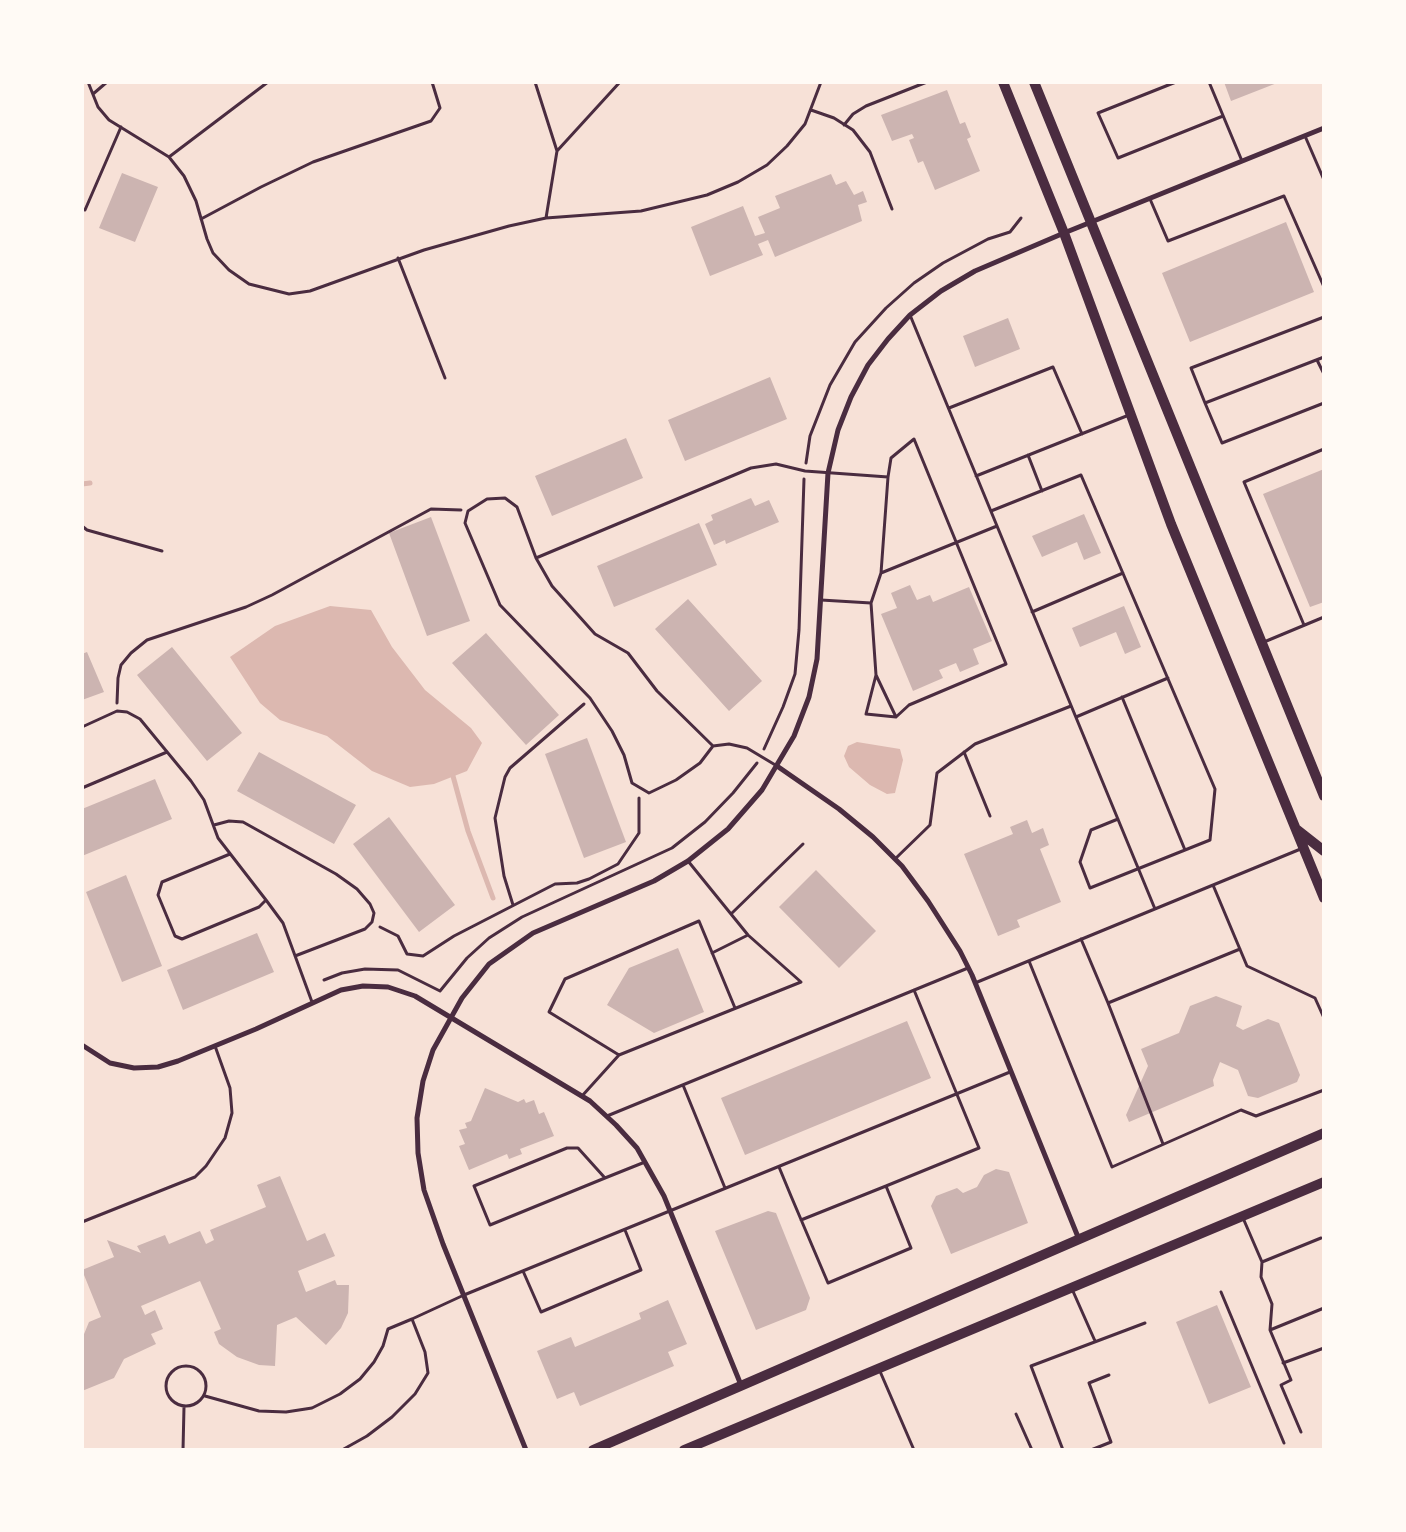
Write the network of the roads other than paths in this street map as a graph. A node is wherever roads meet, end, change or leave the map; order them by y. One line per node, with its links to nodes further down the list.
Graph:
1 (88, 82): 13 (lane)
2 (107, 82): 13 (lane)
3 (268, 82): 21 (lane)
4 (432, 82): 28 (lane)
5 (535, 82): 20 (lane)
6 (620, 82): 20 (lane)
7 (821, 82): 14 (lane)
8 (926, 82): 16 (lane)
9 (1003, 82): 30 (main road)
10 (1034, 82): 29 (main road)
11 (1176, 82): 15 (lane)
12 (1209, 82): 15 (lane)
13 (93, 94): 17 (lane)
14 (811, 110): 16 (lane); 27 (lane)
15 (1223, 116): 22 (lane)
16 (844, 125): 25 (lane)
17 (121, 127): 21 (lane); 26 (lane)
18 (1324, 128): 19 (street)
19 (1305, 136): 22 (street); 23 (lane)
20 (558, 151): 27 (lane)
21 (168, 157): 28 (lane)
22 (1242, 161): 24 (street)
23 (1324, 180)
24 (1150, 198): 29 (street); 32 (lane)
25 (892, 209)
26 (85, 210)
27 (546, 218): 31 (lane)
28 (201, 219): 31 (lane)
29 (1090, 222): 30 (street); 61 (main road)
30 (1064, 233): 33 (street); 42 (main road)
31 (398, 258): 38 (lane)
32 (1324, 288)
33 (910, 315): 41 (lane); 46 (street)
34 (1324, 318): 39 (lane)
35 (1324, 357): 36 (lane)
36 (1317, 360): 37 (lane); 39 (lane)
37 (1324, 374)
38 (445, 378)
39 (1205, 403): 40 (lane)
40 (1324, 403)
41 (948, 408): 43 (lane); 47 (lane)
42 (1130, 414): 43 (lane); 78 (main road)
43 (1082, 434): 45 (lane)
44 (1324, 449): 60 (lane)
45 (1028, 455): 47 (lane); 49 (lane)
46 (828, 473): 48 (lane); 53 (lane); 56 (street)
47 (976, 476): 50 (lane)
48 (888, 477): 52 (lane); 54 (lane)
49 (1042, 491): 50 (lane); 55 (lane)
50 (991, 511): 51 (lane)
51 (997, 526): 52 (lane); 58 (lane)
52 (956, 542): 54 (lane); 66 (lane)
53 (536, 558): 69 (lane); 69 (lane)
54 (881, 573): 57 (lane)
55 (1123, 574): 58 (lane); 63 (lane)
56 (821, 600): 57 (lane); 72 (street)
57 (871, 603): 62 (lane)
58 (1032, 612): 65 (lane)
59 (1324, 617): 60 (lane)
60 (1304, 625): 61 (lane)
61 (1261, 643): 74 (main road)
62 (876, 675): 66 (lane); 66 (lane)
63 (1168, 678): 64 (lane); 81 (lane)
64 (1122, 697): 67 (lane); 81 (lane)
65 (1071, 706): 67 (lane); 71 (lane)
66 (896, 717)
67 (1076, 717): 76 (lane)
68 (82, 727): 70 (lane)
69 (713, 746): 72 (lane)
70 (167, 752): 73 (lane); 77 (lane)
71 (964, 752): 75 (lane); 84 (lane)
72 (777, 766): 84 (street); 85 (street)
73 (82, 788)
74 (1324, 796)
75 (990, 816)
76 (1118, 819): 86 (lane); 86 (lane)
77 (214, 825): 83 (lane); 96 (lane)
78 (1295, 828): 80 (main road); 82 (main road)
79 (803, 844): 91 (lane)
80 (1303, 848): 87 (lane); 88 (main road)
81 (1184, 850): 86 (lane)
82 (1324, 851)
83 (230, 854): 89 (lane); 89 (lane)
84 (895, 859): 98 (street)
85 (688, 862): 91 (lane); 104 (street)
86 (1138, 868): 90 (lane)
87 (1213, 885): 90 (lane); 94 (lane)
88 (1324, 898)
89 (266, 900): 96 (lane)
90 (1155, 909): 93 (lane)
91 (731, 914): 92 (lane)
92 (748, 934): 95 (lane); 103 (lane)
93 (1081, 939): 97 (lane); 102 (lane)
94 (1240, 949): 102 (lane); 105 (lane)
95 (712, 953): 103 (lane); 108 (lane)
96 (295, 956): 101 (lane)
97 (1029, 961): 99 (lane); 116 (lane)
98 (968, 968): 99 (street); 100 (lane)
99 (975, 983): 109 (street)
100 (914, 990): 110 (lane); 112 (lane)
101 (312, 1002): 104 (street); 107 (street)
102 (1108, 1003): 116 (lane)
103 (735, 1008): 108 (lane)
104 (451, 1017): 113 (street); 134 (street)
105 (1324, 1018)
106 (82, 1045): 107 (street)
107 (214, 1046): 126 (lane)
108 (620, 1055): 113 (lane)
109 (1011, 1071): 112 (lane); 128 (street)
110 (683, 1085): 114 (lane); 122 (lane)
111 (1324, 1090): 116 (lane)
112 (957, 1094): 118 (lane); 121 (lane)
113 (582, 1096): 114 (street)
114 (606, 1116): 117 (street)
115 (1324, 1133): 128 (main road)
116 (1163, 1144)
117 (645, 1162): 119 (lane); 123 (street)
118 (779, 1167): 122 (lane); 125 (lane)
119 (605, 1178): 119 (lane)
120 (1324, 1182): 124 (main road)
121 (886, 1186): 125 (lane); 125 (lane)
122 (725, 1188): 123 (lane)
123 (670, 1211): 127 (lane); 144 (street)
124 (1242, 1215): 130 (lane); 132 (main road)
125 (801, 1220)
126 (82, 1222)
127 (625, 1230): 131 (lane); 131 (lane)
128 (1078, 1237): 144 (main road)
129 (1321, 1238): 130 (lane)
130 (1262, 1262): 138 (lane)
131 (523, 1271): 134 (lane)
132 (1072, 1289): 139 (lane); 142 (main road)
133 (1221, 1292): 149 (lane)
134 (464, 1295): 136 (lane); 152 (street)
135 (1324, 1308): 138 (lane)
136 (412, 1319): 145 (lane); 151 (lane)
137 (1145, 1323): 139 (lane)
138 (1270, 1330): 141 (lane)
139 (1095, 1341): 157 (lane)
140 (1324, 1348): 141 (lane)
141 (1283, 1363): 148 (lane)
142 (879, 1369): 154 (main road); 155 (lane)
143 (1109, 1375): 158 (lane)
144 (741, 1385): 153 (main road)
145 (204, 1396): 146 (lane); 146 (lane)
146 (184, 1407): 150 (lane)
147 (1016, 1414): 156 (lane)
148 (1301, 1432)
149 (1284, 1443)
150 (183, 1450)
151 (342, 1450)
152 (526, 1450)
153 (592, 1450)
154 (684, 1450)
155 (914, 1450)
156 (1032, 1450)
157 (1063, 1450)
158 (1091, 1450)

